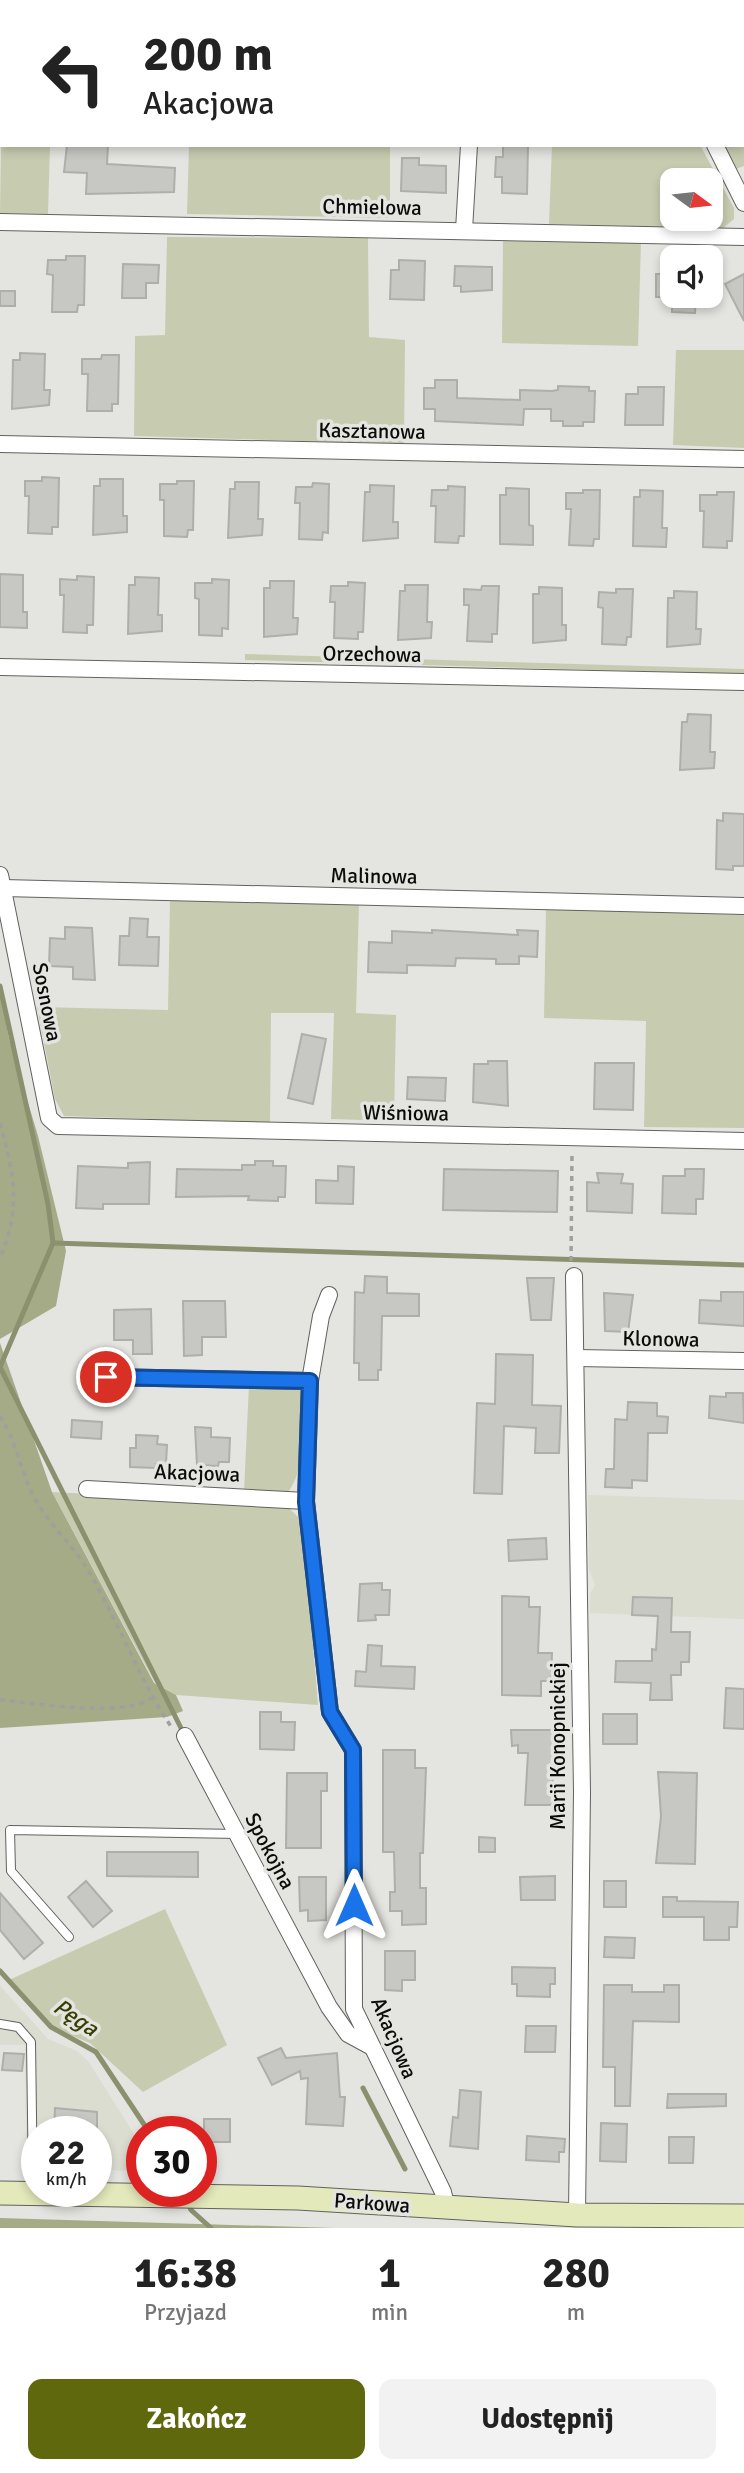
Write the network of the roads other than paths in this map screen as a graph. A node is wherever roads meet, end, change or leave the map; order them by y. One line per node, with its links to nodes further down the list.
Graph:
1 (469, 147): 6 (street)
2 (716, 147): 3 (street)
3 (739, 179): 4 (street)
4 (744, 203)
5 (0, 222): 6 (street, Chmielowa)
6 (464, 230): 7 (street, Chmielowa)
7 (744, 237)
8 (0, 444): 9 (street, Kasztanowa)
9 (744, 460)
10 (0, 667): 11 (street, Orzechowa)
11 (744, 682)
12 (1, 882): 13 (street, Malinowa); 14 (street, Sosnowa)
13 (744, 906)
14 (67, 1127): 15 (street, Wiśniowa)
15 (744, 1141)
16 (574, 1276): 18 (street, Marii Konopnickiej)
17 (330, 1295): 21 (street, Akacjowa)
18 (577, 1358): 19 (street, Klonowa); 34 (street, Marii Konopnickiej)
19 (744, 1361)
20 (106, 1377): 21 (street)
21 (310, 1381): 23 (street, Akacjowa)
22 (87, 1489): 23 (street, Akacjowa)
23 (306, 1502): 28 (street, Akacjowa)
24 (185, 1736): 25 (street, Spokojna)
25 (238, 1834): 26 (lane); 28 (street, Spokojna)
26 (69, 1937)
27 (0, 2024): 29 (lane)
28 (372, 2047): 33 (street, Akacjowa)
29 (32, 2116)
30 (0, 2193): 31 (street, Parkowa)
31 (21, 2193)
32 (112, 2194): 33 (street, Parkowa)
33 (447, 2209): 34 (street, Parkowa)
34 (577, 2215): 35 (street, Parkowa)
35 (744, 2216)

